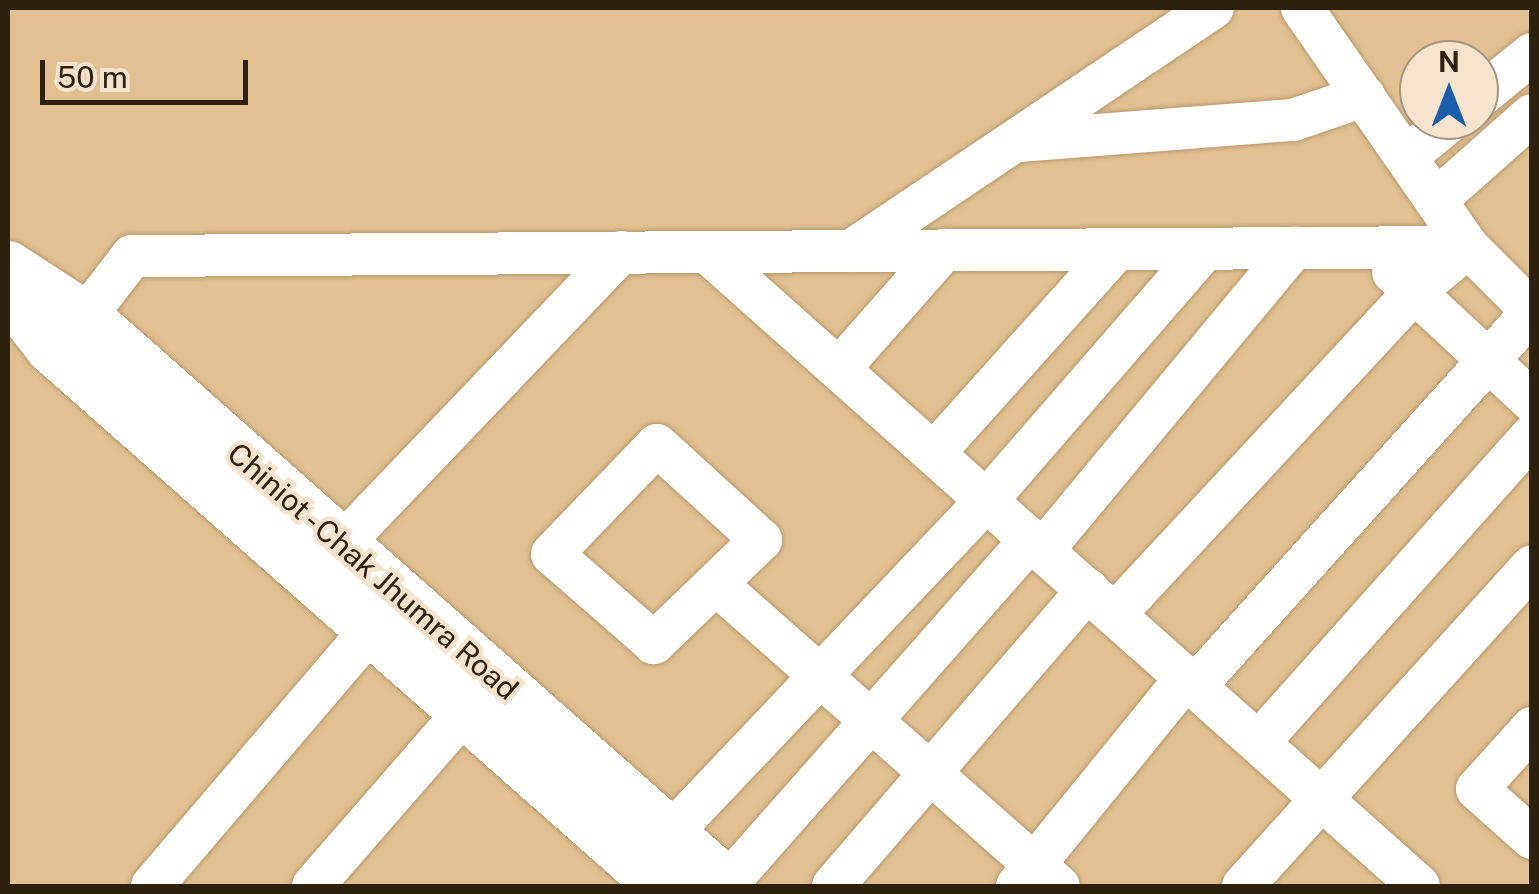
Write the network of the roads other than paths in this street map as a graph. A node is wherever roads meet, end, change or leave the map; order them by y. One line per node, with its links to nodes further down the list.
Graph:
1 (1214, 8): 8 (street)
2 (1302, 8): 5 (street)
3 (1532, 54): 4 (street)
4 (1499, 81)
5 (1364, 96): 8 (street); 9 (street)
6 (1532, 115): 10 (street)
7 (1427, 140): 9 (street)
8 (1014, 142): 17 (street)
9 (1406, 157): 10 (street)
10 (1436, 200): 11 (street)
11 (1468, 247): 13 (street); 22 (street); 23 (street)
12 (1294, 248): 13 (street); 15 (street); 32 (street)
13 (1368, 248): 22 (street)
14 (1117, 249): 15 (street); 16 (street); 29 (street)
15 (1205, 249): 30 (street)
16 (944, 250): 17 (street); 26 (street)
17 (850, 251): 19 (street)
18 (621, 252): 19 (street); 24 (street); 31 (street)
19 (706, 252): 26 (street)
20 (8, 267): 24 (main road, Chiniot - Chak Jhumra Road)
21 (8, 292): 36 (main road, Chiniot - Chak Jhumra Road)
22 (1414, 292): 25 (street); 35 (street)
23 (1532, 312): 25 (street)
24 (85, 317): 31 (main road, Chiniot - Chak Jhumra Road)
25 (1488, 361): 27 (street); 38 (street)
26 (839, 369): 29 (street)
27 (1532, 401)
28 (1532, 436): 42 (street)
29 (934, 453): 30 (street)
30 (987, 500): 32 (street); 37 (street)
31 (342, 544): 45 (main road, Chiniot - Chak Jhumra Road)
32 (1037, 545): 35 (street); 40 (street)
33 (1532, 566): 44 (street)
34 (716, 584): 34 (street); 37 (street)
35 (1102, 602): 38 (street); 43 (street)
36 (372, 630): 39 (main road, Chiniot - Chak Jhumra Road); 48 (street)
37 (819, 676): 40 (street); 45 (street)
38 (1191, 681): 42 (street); 47 (street)
39 (464, 712): 49 (street); 50 (main road, Chiniot - Chak Jhumra Road)
40 (870, 720): 43 (street); 51 (street)
41 (1532, 728): 46 (street)
42 (1259, 742): 44 (street)
43 (929, 772): 47 (street); 52 (street)
44 (1323, 798): 53 (street); 54 (street)
45 (670, 834): 51 (main road, Chiniot - Chak Jhumra Road)
46 (1532, 838)
47 (1036, 879)
48 (152, 886)
49 (313, 886)
50 (662, 886)
51 (728, 886)
52 (833, 886)
53 (1243, 886)
54 (1418, 886)

